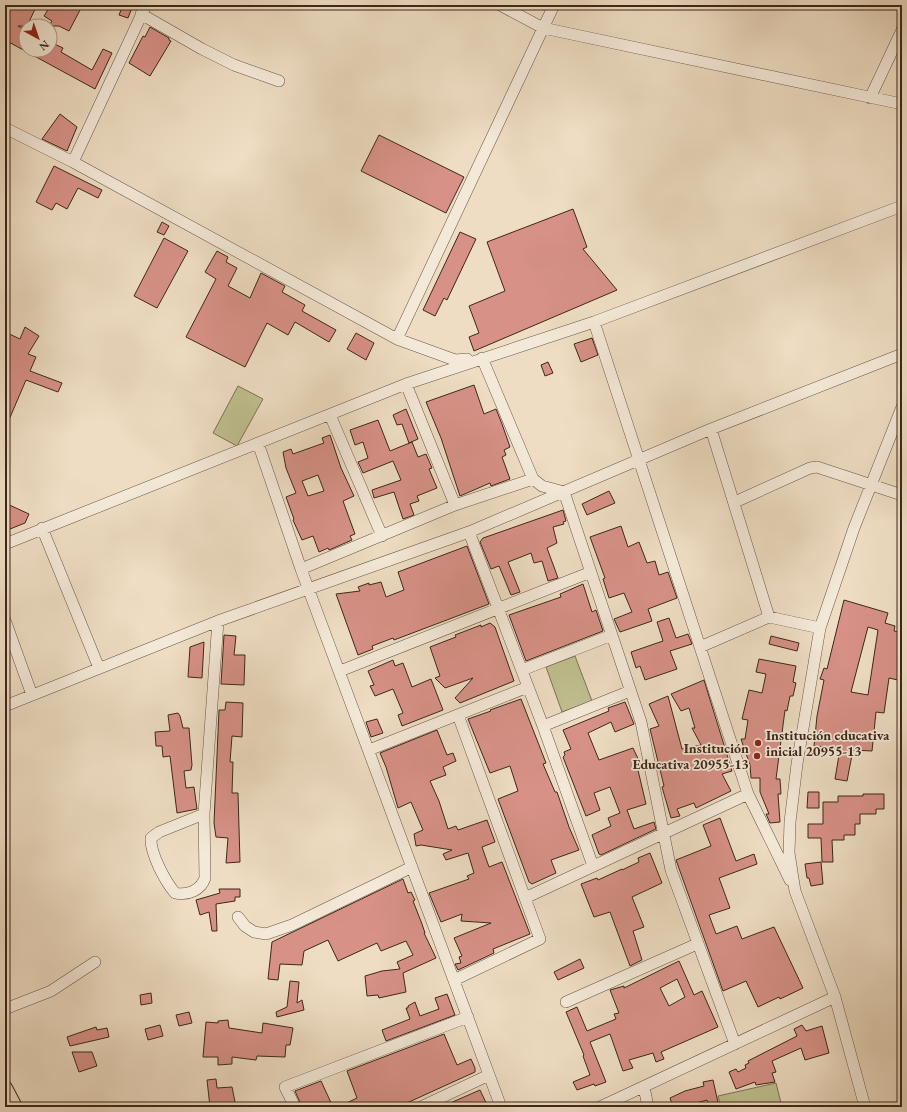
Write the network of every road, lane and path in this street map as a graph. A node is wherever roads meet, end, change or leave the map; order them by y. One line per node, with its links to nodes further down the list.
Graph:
1 (500, 5): 4 (street)
2 (554, 5): 4 (street)
3 (143, 10): 6 (street); 10 (street)
4 (543, 28): 7 (street); 13 (street)
5 (902, 30): 7 (street)
6 (279, 80)
7 (870, 98): 8 (street)
8 (902, 104)
9 (5, 128): 10 (street)
10 (73, 162): 13 (street)
11 (902, 206): 12 (street)
12 (594, 322): 15 (street); 21 (street)
13 (397, 339): 15 (street)
14 (902, 354): 19 (street)
15 (482, 358): 16 (street); 22 (street)
16 (406, 384): 18 (street); 27 (street)
17 (902, 407): 23 (street)
18 (330, 415): 20 (street); 30 (street)
19 (711, 429): 21 (street); 26 (street)
20 (258, 443): 28 (street); 32 (street)
21 (639, 460): 24 (street); 41 (street)
22 (534, 479): 24 (street); 27 (street)
23 (870, 486): 25 (street); 26 (street); 39 (street)
24 (564, 492): 29 (street); 33 (street)
25 (902, 495)
26 (735, 502): 36 (street)
27 (455, 505): 30 (street)
28 (42, 528): 31 (street); 42 (street)
29 (469, 532): 34 (street); 35 (street)
30 (382, 536): 32 (street)
31 (5, 544)
32 (301, 570): 34 (street)
33 (591, 572): 35 (street); 40 (street)
34 (309, 588): 38 (street); 44 (street)
35 (500, 608): 43 (street); 44 (street)
36 (769, 617): 39 (street); 41 (street)
37 (5, 620): 47 (street)
38 (218, 621): 42 (street); 53 (street)
39 (820, 628): 57 (street)
40 (612, 635): 43 (street); 46 (street)
41 (700, 647): 52 (street)
42 (99, 668): 47 (street)
43 (522, 670): 45 (street)
44 (340, 671): 51 (street)
45 (528, 687): 49 (street); 50 (street)
46 (630, 690): 50 (street); 54 (street)
47 (32, 695): 48 (street)
48 (5, 706)
49 (458, 714): 51 (street); 58 (street)
50 (543, 726): 55 (street)
51 (369, 750): 56 (street)
52 (748, 794): 54 (street); 57 (street)
53 (204, 814): 53 (street)
54 (663, 833): 55 (street); 60 (street)
55 (593, 866): 58 (street)
56 (412, 867): 59 (street); 62 (street)
57 (795, 891): 63 (street)
58 (525, 898): 62 (street)
59 (238, 917)
60 (697, 944): 64 (street); 67 (street)
61 (95, 962): 65 (street)
62 (454, 980): 66 (street)
63 (835, 997): 67 (street); 77 (street)
64 (566, 1002)
65 (5, 1009)
66 (468, 1017): 68 (street); 72 (street)
67 (735, 1044): 69 (street)
68 (489, 1075): 73 (street); 74 (street)
69 (644, 1087): 75 (street); 76 (street)
70 (5, 1088): 71 (main road)
71 (15, 1107)
72 (295, 1107)
73 (421, 1107)
74 (501, 1107)
75 (600, 1107)
76 (648, 1107)
77 (865, 1107)

